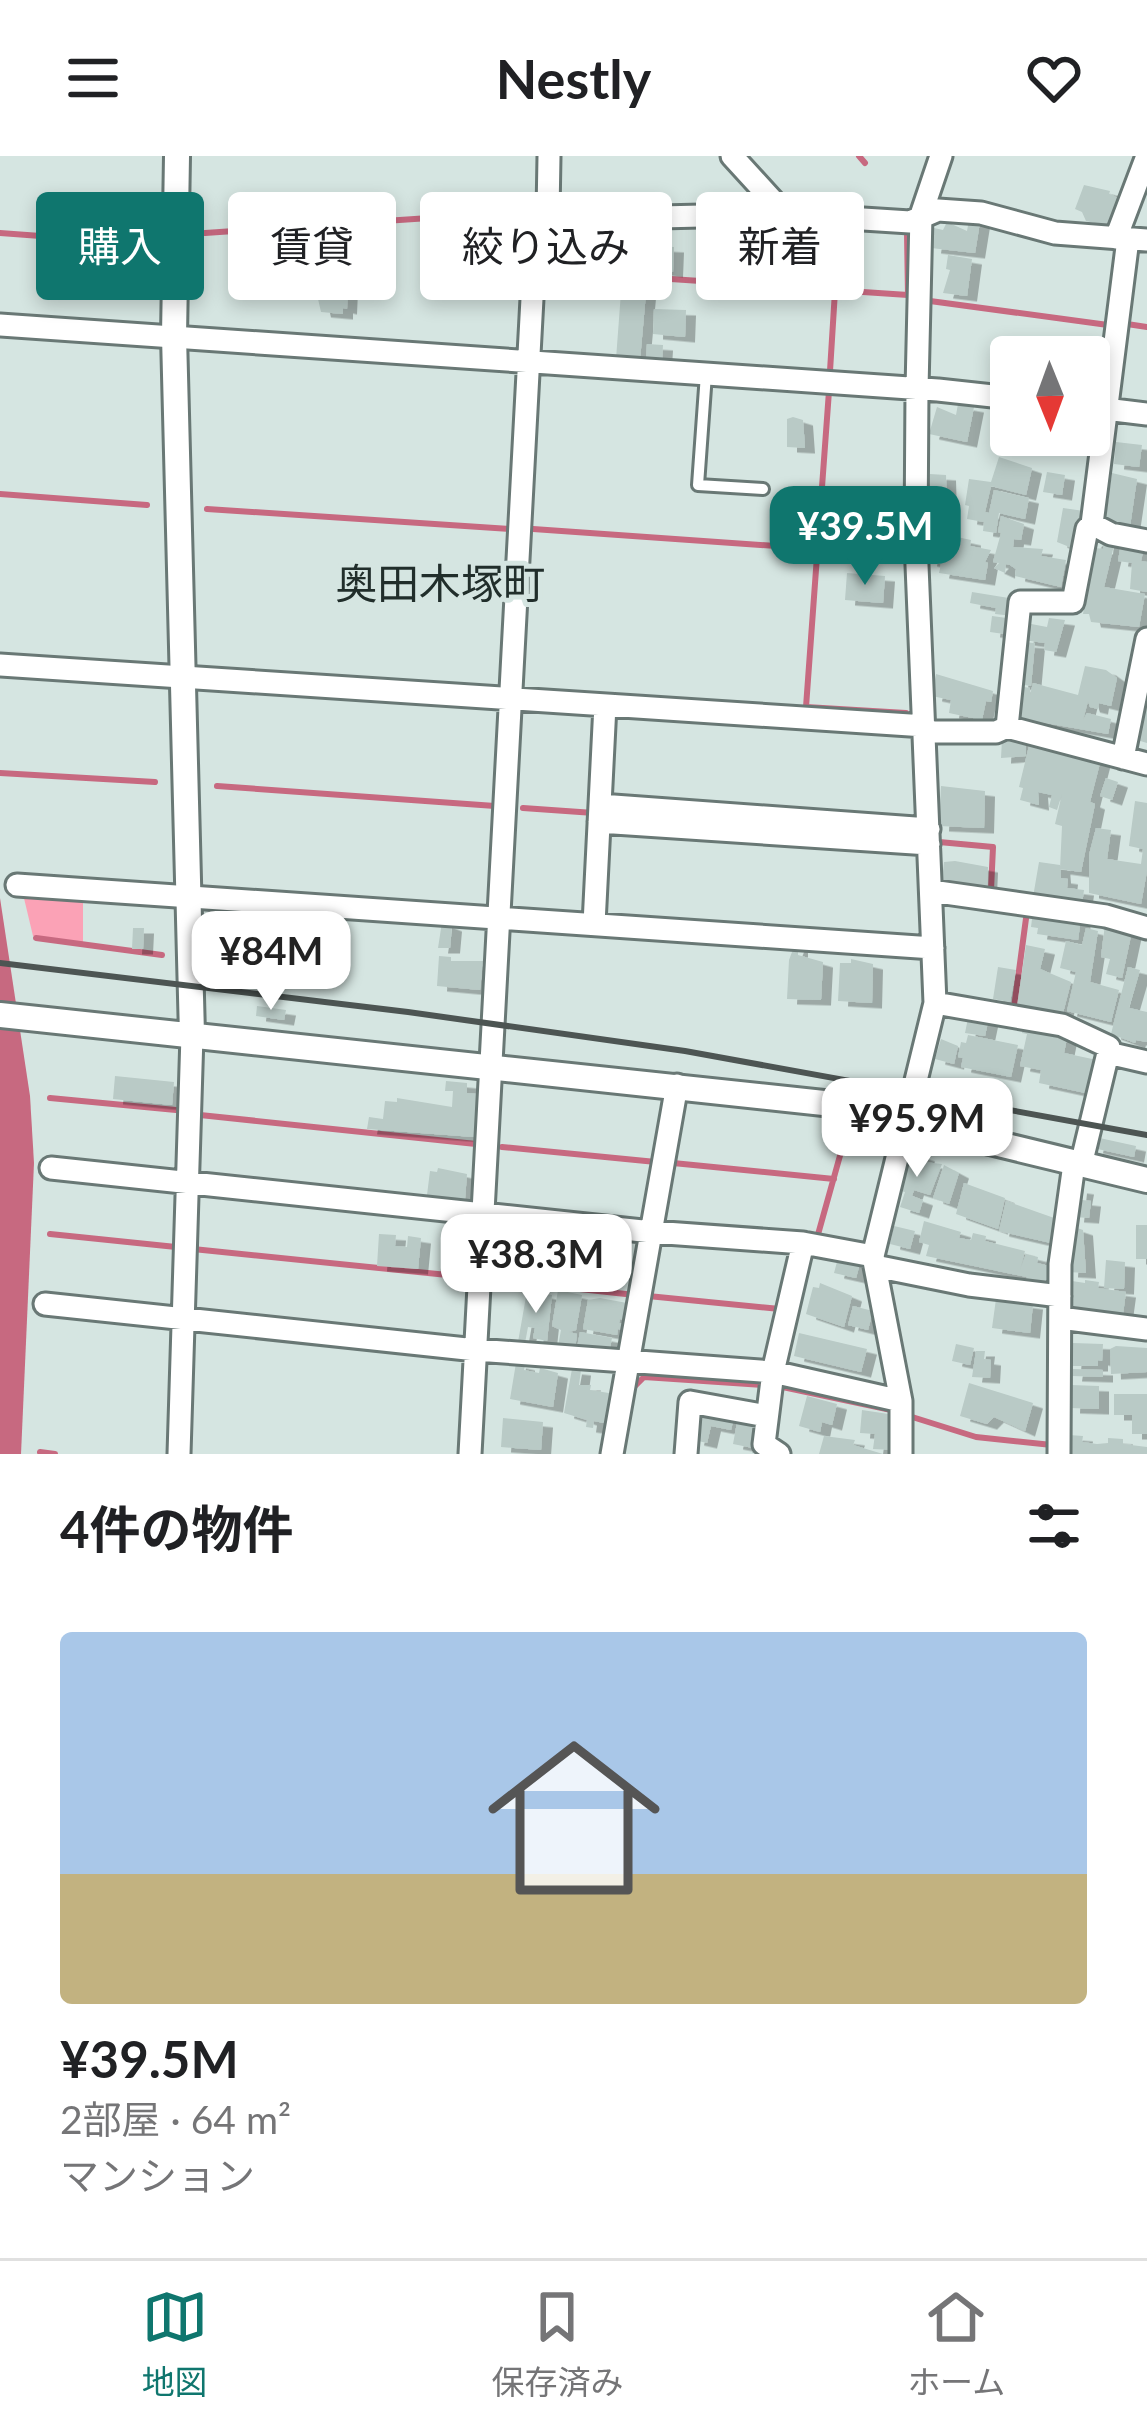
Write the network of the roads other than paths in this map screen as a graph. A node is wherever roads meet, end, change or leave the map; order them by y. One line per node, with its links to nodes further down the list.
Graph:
1 (177, 156): 13 (street)
2 (549, 156): 6 (street)
3 (732, 156): 7 (street)
4 (941, 156): 8 (street)
5 (1147, 156): 10 (street)
6 (548, 192)
7 (765, 192)
8 (921, 215): 9 (street); 10 (street); 17 (street)
9 (864, 219)
10 (1130, 239): 14 (street)
11 (532, 300): 15 (street)
12 (0, 325): 13 (street)
13 (174, 335): 15 (street); 27 (street)
14 (1110, 345)
15 (529, 361): 16 (street); 28 (street)
16 (706, 374): 17 (street); 22 (lane)
17 (917, 388): 18 (street); 31 (street)
18 (990, 396)
19 (1110, 409): 20 (street)
20 (1147, 414)
21 (1096, 456): 23 (street)
22 (764, 489)
23 (1092, 524): 24 (street); 30 (street)
24 (1147, 542)
25 (1147, 639): 32 (street)
26 (0, 665): 27 (street)
27 (184, 676): 28 (street); 38 (street)
28 (512, 698): 29 (street); 39 (street)
29 (605, 705): 31 (street); 34 (street)
30 (1007, 727): 31 (street); 32 (street)
31 (925, 729): 35 (street)
32 (1123, 758): 33 (street)
33 (1147, 764)
34 (599, 814): 35 (street); 40 (street)
35 (929, 837): 37 (street)
36 (16, 885): 38 (street)
37 (931, 891): 41 (street); 42 (street)
38 (189, 896): 39 (street); 45 (street)
39 (499, 917): 40 (street); 48 (street)
40 (594, 924): 42 (street)
41 (1147, 928)
42 (933, 948): 43 (street)
43 (935, 1003): 46 (street); 50 (street)
44 (0, 1015): 45 (street)
45 (192, 1035): 48 (street); 54 (street)
46 (1108, 1053): 47 (street); 51 (street)
47 (1147, 1062)
48 (490, 1066): 49 (street); 55 (street)
49 (677, 1085): 50 (street); 56 (street)
50 (908, 1120): 51 (street); 58 (street)
51 (1077, 1165): 53 (street); 60 (street)
52 (51, 1168): 54 (street)
53 (1146, 1178)
54 (186, 1182): 55 (street); 61 (street)
55 (482, 1212): 56 (street); 63 (street)
56 (652, 1232): 57 (street); 64 (street)
57 (803, 1244): 58 (street); 65 (street)
58 (874, 1261): 60 (street); 66 (street)
59 (45, 1304): 61 (street)
60 (1060, 1307): 62 (street); 74 (street)
61 (182, 1318): 63 (street); 68 (street)
62 (1147, 1329)
63 (476, 1350): 64 (street); 69 (street)
64 (629, 1364): 65 (street); 70 (street)
65 (773, 1372): 66 (street); 67 (street)
66 (901, 1401): 73 (street)
67 (767, 1416): 71 (street); 72 (street)
68 (179, 1454)
69 (470, 1454)
70 (612, 1454)
71 (686, 1454)
72 (779, 1454)
73 (901, 1454)
74 (1059, 1454)

